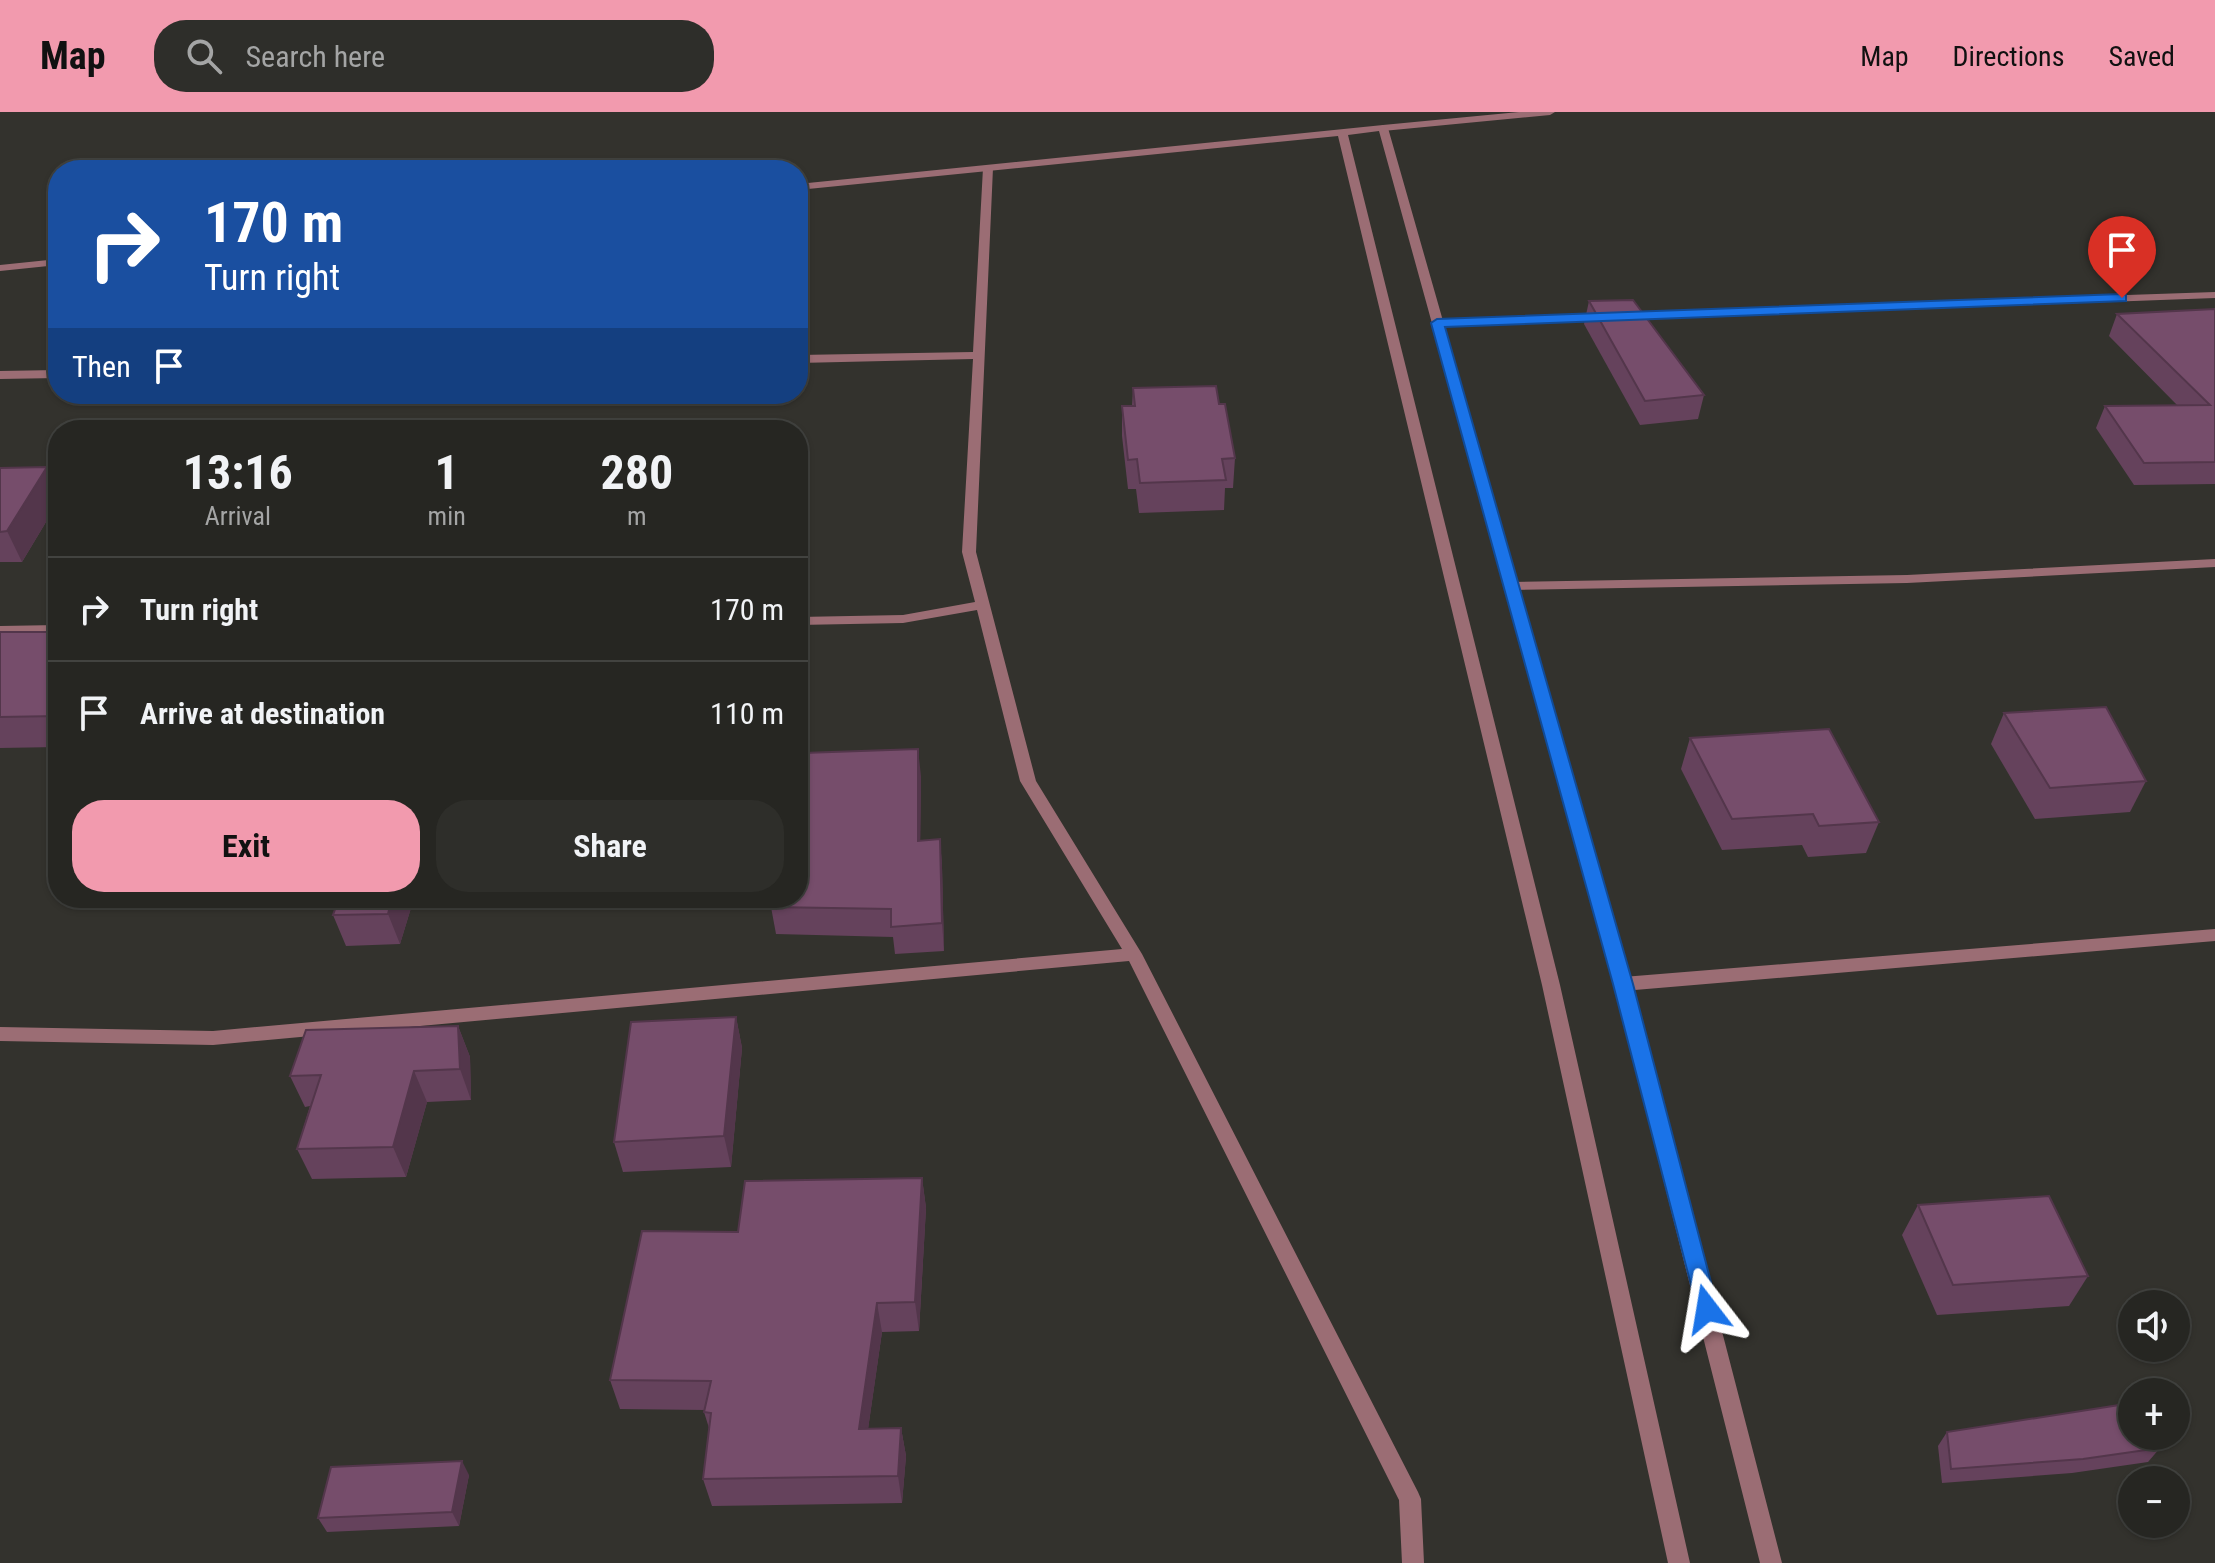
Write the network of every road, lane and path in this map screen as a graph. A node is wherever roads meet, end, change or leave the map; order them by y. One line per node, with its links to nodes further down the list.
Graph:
1 (1550, 112): 2 (street)
2 (1485, 115): 3 (street)
3 (1383, 128): 4 (street); 10 (street)
4 (1342, 132): 5 (street); 26 (street)
5 (988, 168): 6 (street); 11 (street)
6 (808, 186)
7 (48, 263): 8 (street)
8 (0, 268)
9 (2215, 295): 10 (street)
10 (1437, 323): 16 (street)
11 (978, 355): 12 (street); 17 (street)
12 (808, 359)
13 (48, 374): 14 (street)
14 (0, 375)
15 (2215, 563): 16 (street)
16 (1511, 586): 23 (street)
17 (982, 605): 18 (street); 22 (street)
18 (808, 621)
19 (48, 630): 20 (street)
20 (0, 631)
21 (2215, 935): 23 (street)
22 (1134, 954): 24 (street); 25 (street)
23 (1623, 984): 27 (street)
24 (0, 1034)
25 (1413, 1563)
26 (1679, 1563)
27 (1771, 1563)

